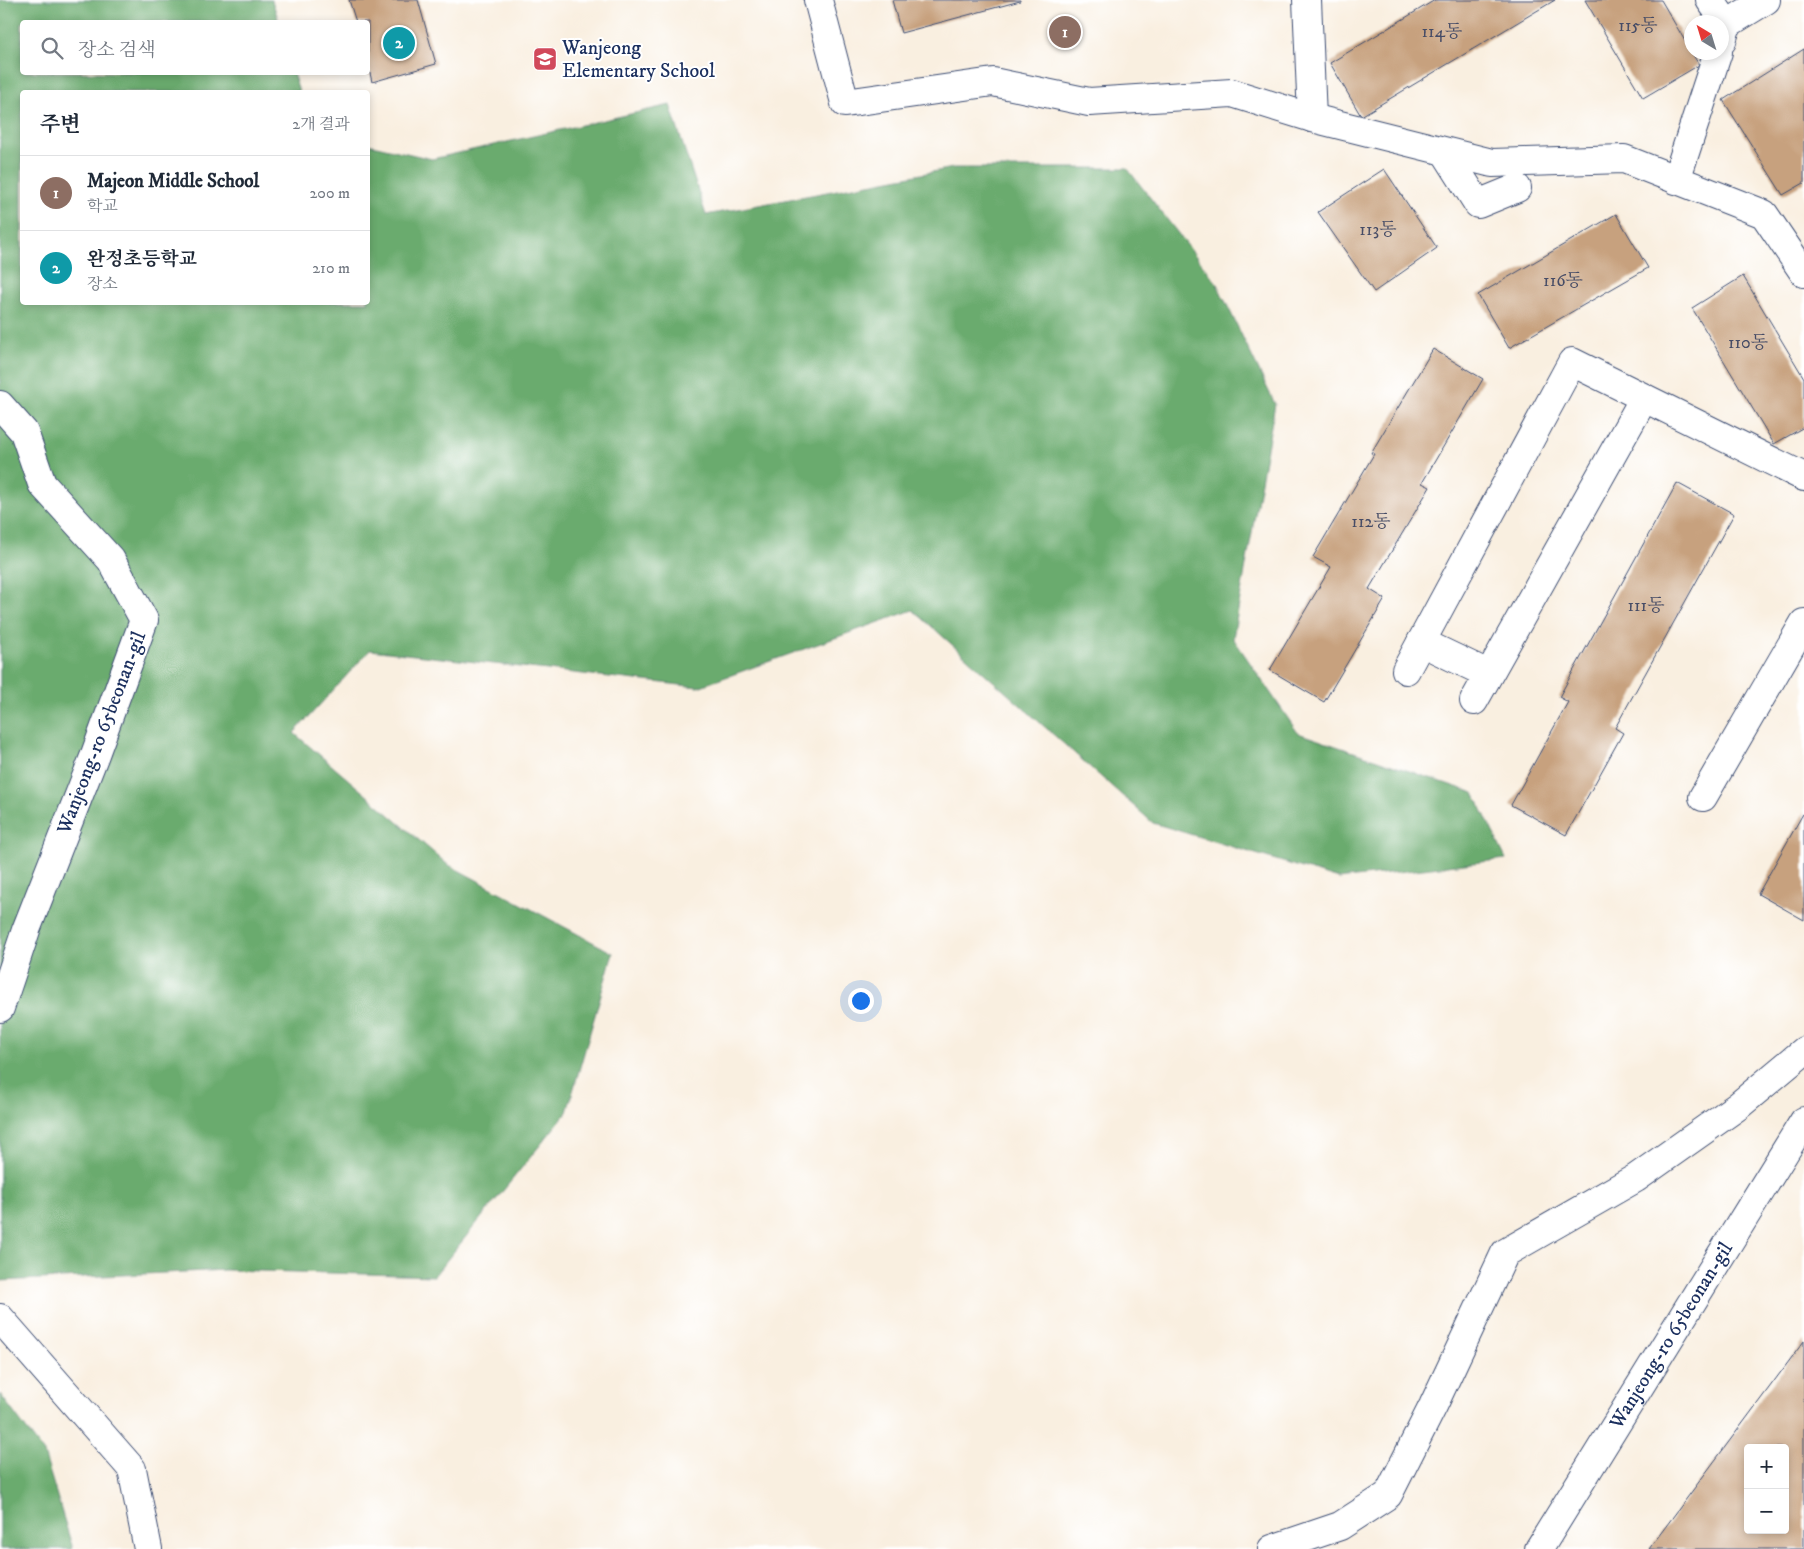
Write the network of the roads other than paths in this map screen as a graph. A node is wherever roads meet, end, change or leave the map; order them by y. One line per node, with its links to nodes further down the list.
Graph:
1 (818, 0): 8 (street)
2 (1307, 0): 8 (street)
3 (1710, 0): 5 (street)
4 (1766, 0): 6 (street)
5 (1716, 15)
6 (1729, 29)
7 (1715, 60): 10 (street)
8 (1312, 118): 9 (street)
9 (1445, 152): 10 (street); 11 (street)
10 (1676, 180): 12 (street)
11 (1518, 188)
12 (1804, 273)
13 (1644, 398): 15 (street); 17 (street); 19 (street)
14 (0, 405): 22 (street, Wanjeong-ro 65beonan-gil)
15 (1804, 478)
16 (1804, 623): 21 (street)
17 (1421, 642): 18 (street); 19 (street)
18 (1406, 670)
19 (1488, 674): 20 (street)
20 (1474, 701)
21 (1703, 798)
22 (0, 1008)
23 (1804, 1051): 27 (street)
24 (1804, 1121): 28 (street, Wanjeong-ro 65beonan-gil)
25 (0, 1318): 26 (street)
26 (148, 1549)
27 (1272, 1549)
28 (1538, 1549)

